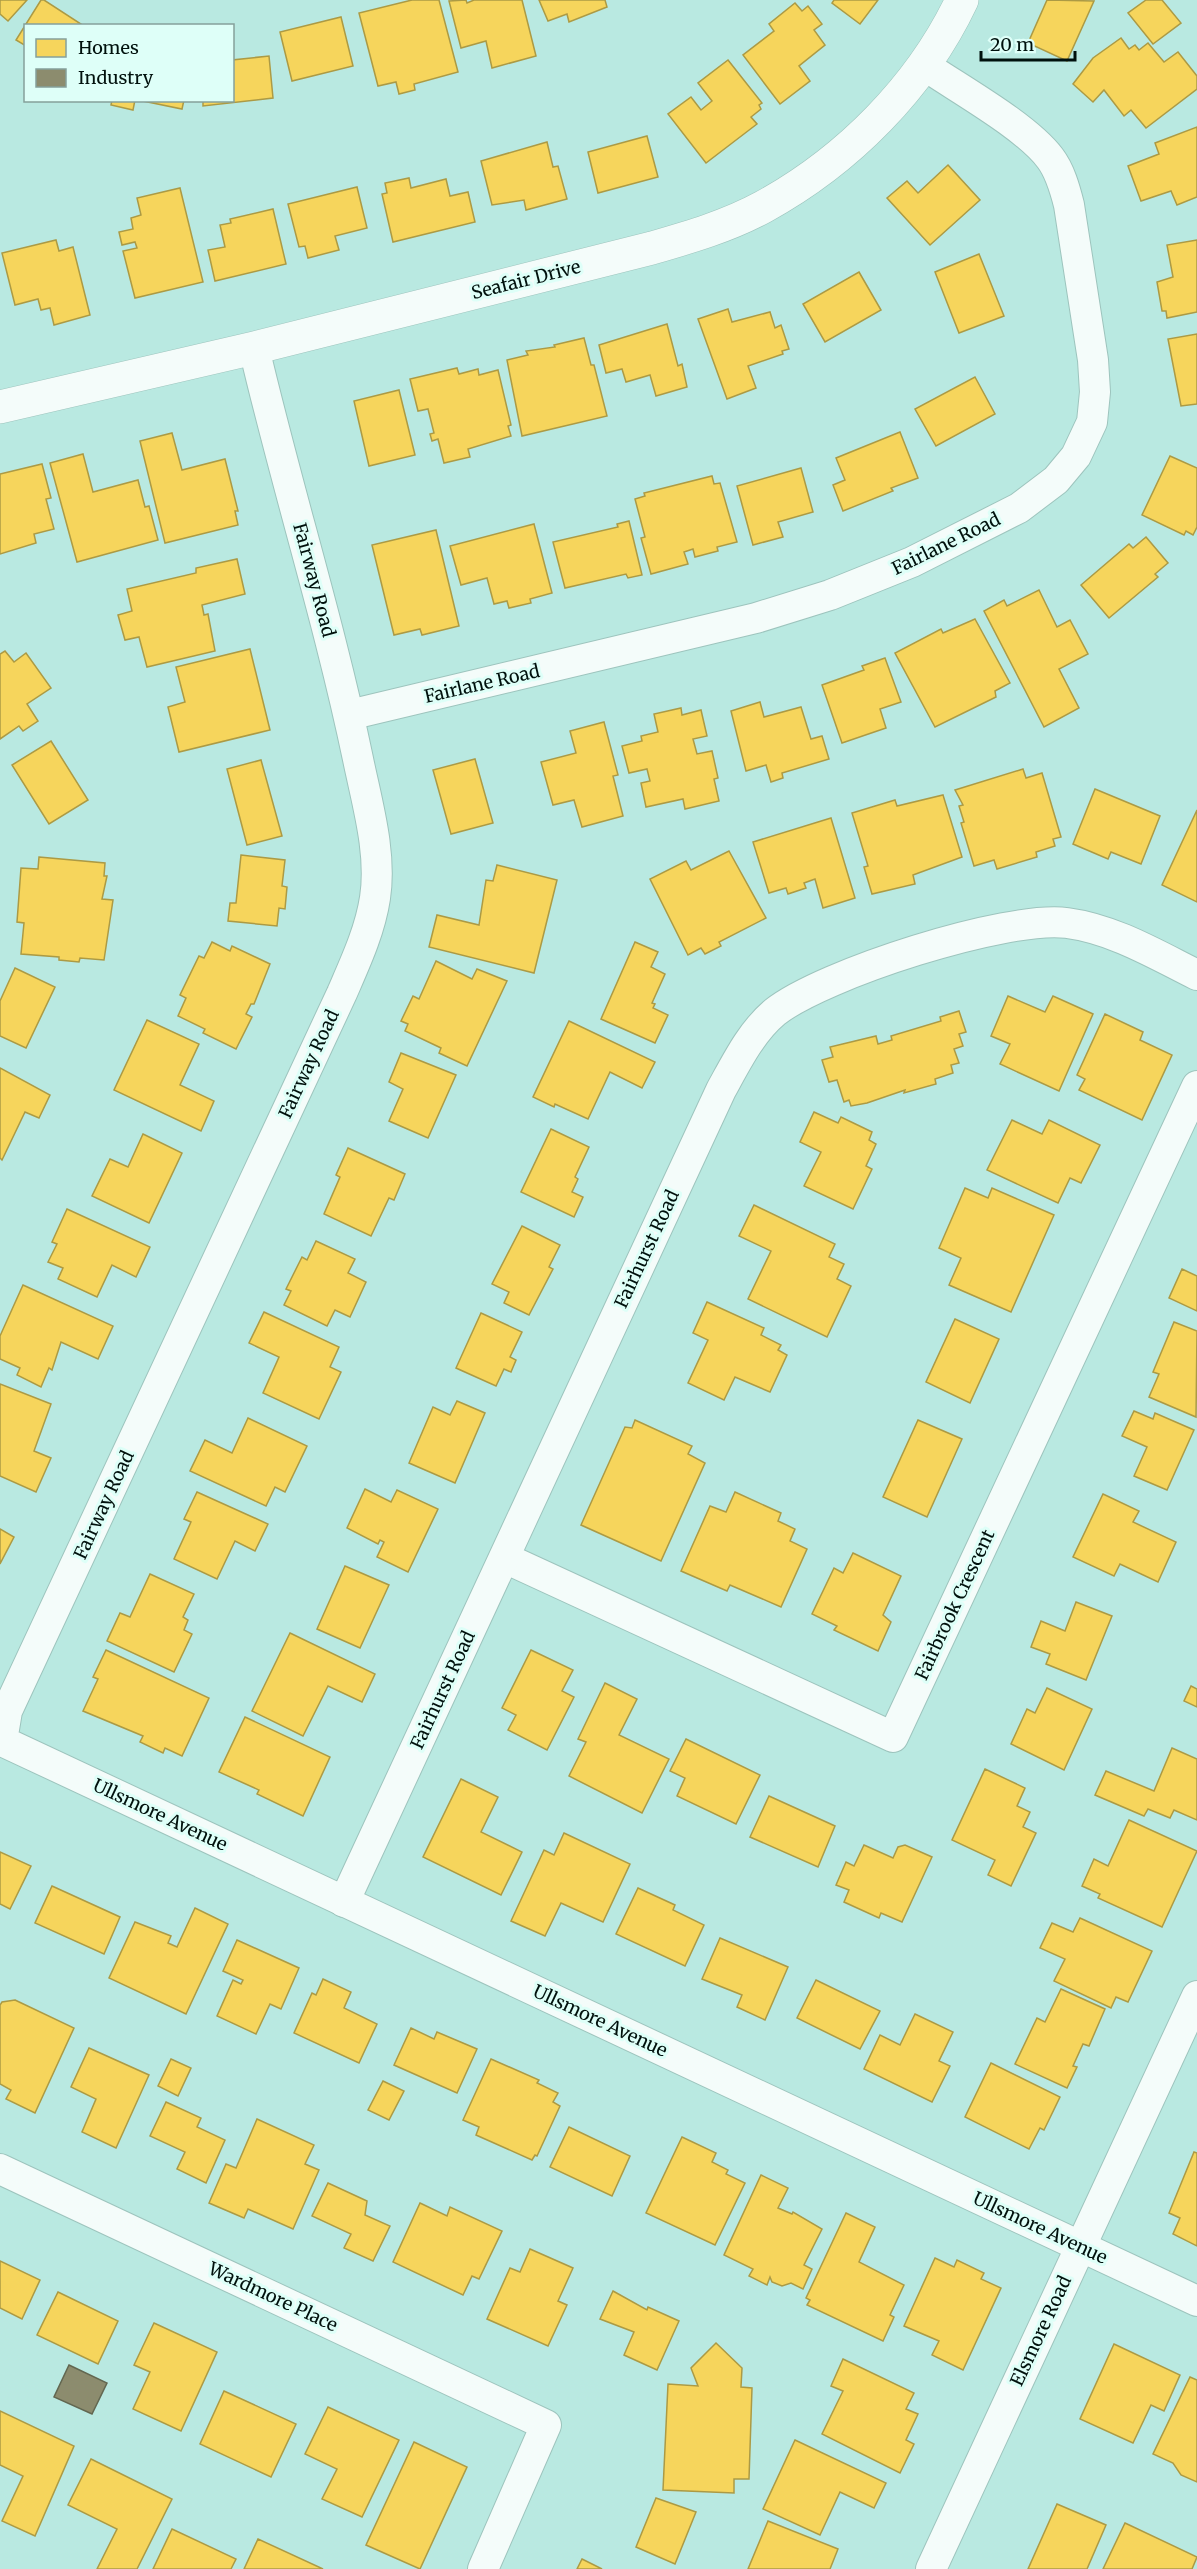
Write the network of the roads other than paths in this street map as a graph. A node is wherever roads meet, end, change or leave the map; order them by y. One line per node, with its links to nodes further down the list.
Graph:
1 (962, 0): 2 (street, Seafair Drive)
2 (924, 65): 3 (street, Seafair Drive); 5 (street, Fairlane Road)
3 (254, 348): 4 (street, Seafair Drive); 5 (street, Fairway Road)
4 (0, 406)
5 (349, 715): 9 (street, Fairway Road)
6 (1197, 975): 8 (street, Fairhurst Road)
7 (1197, 1086): 8 (street, Fairbrook Crescent)
8 (505, 1558): 10 (street, Fairhurst Road)
9 (2, 1741): 10 (street, Ullsmore Avenue)
10 (344, 1902): 13 (street, Ullsmore Avenue)
11 (1197, 1996): 13 (street, Elsmore Road)
12 (0, 2169): 15 (street, Wardmore Place)
13 (1080, 2247): 14 (street, Ullsmore Avenue); 16 (street, Elsmore Road)
14 (1197, 2301)
15 (483, 2569)
16 (930, 2569)

